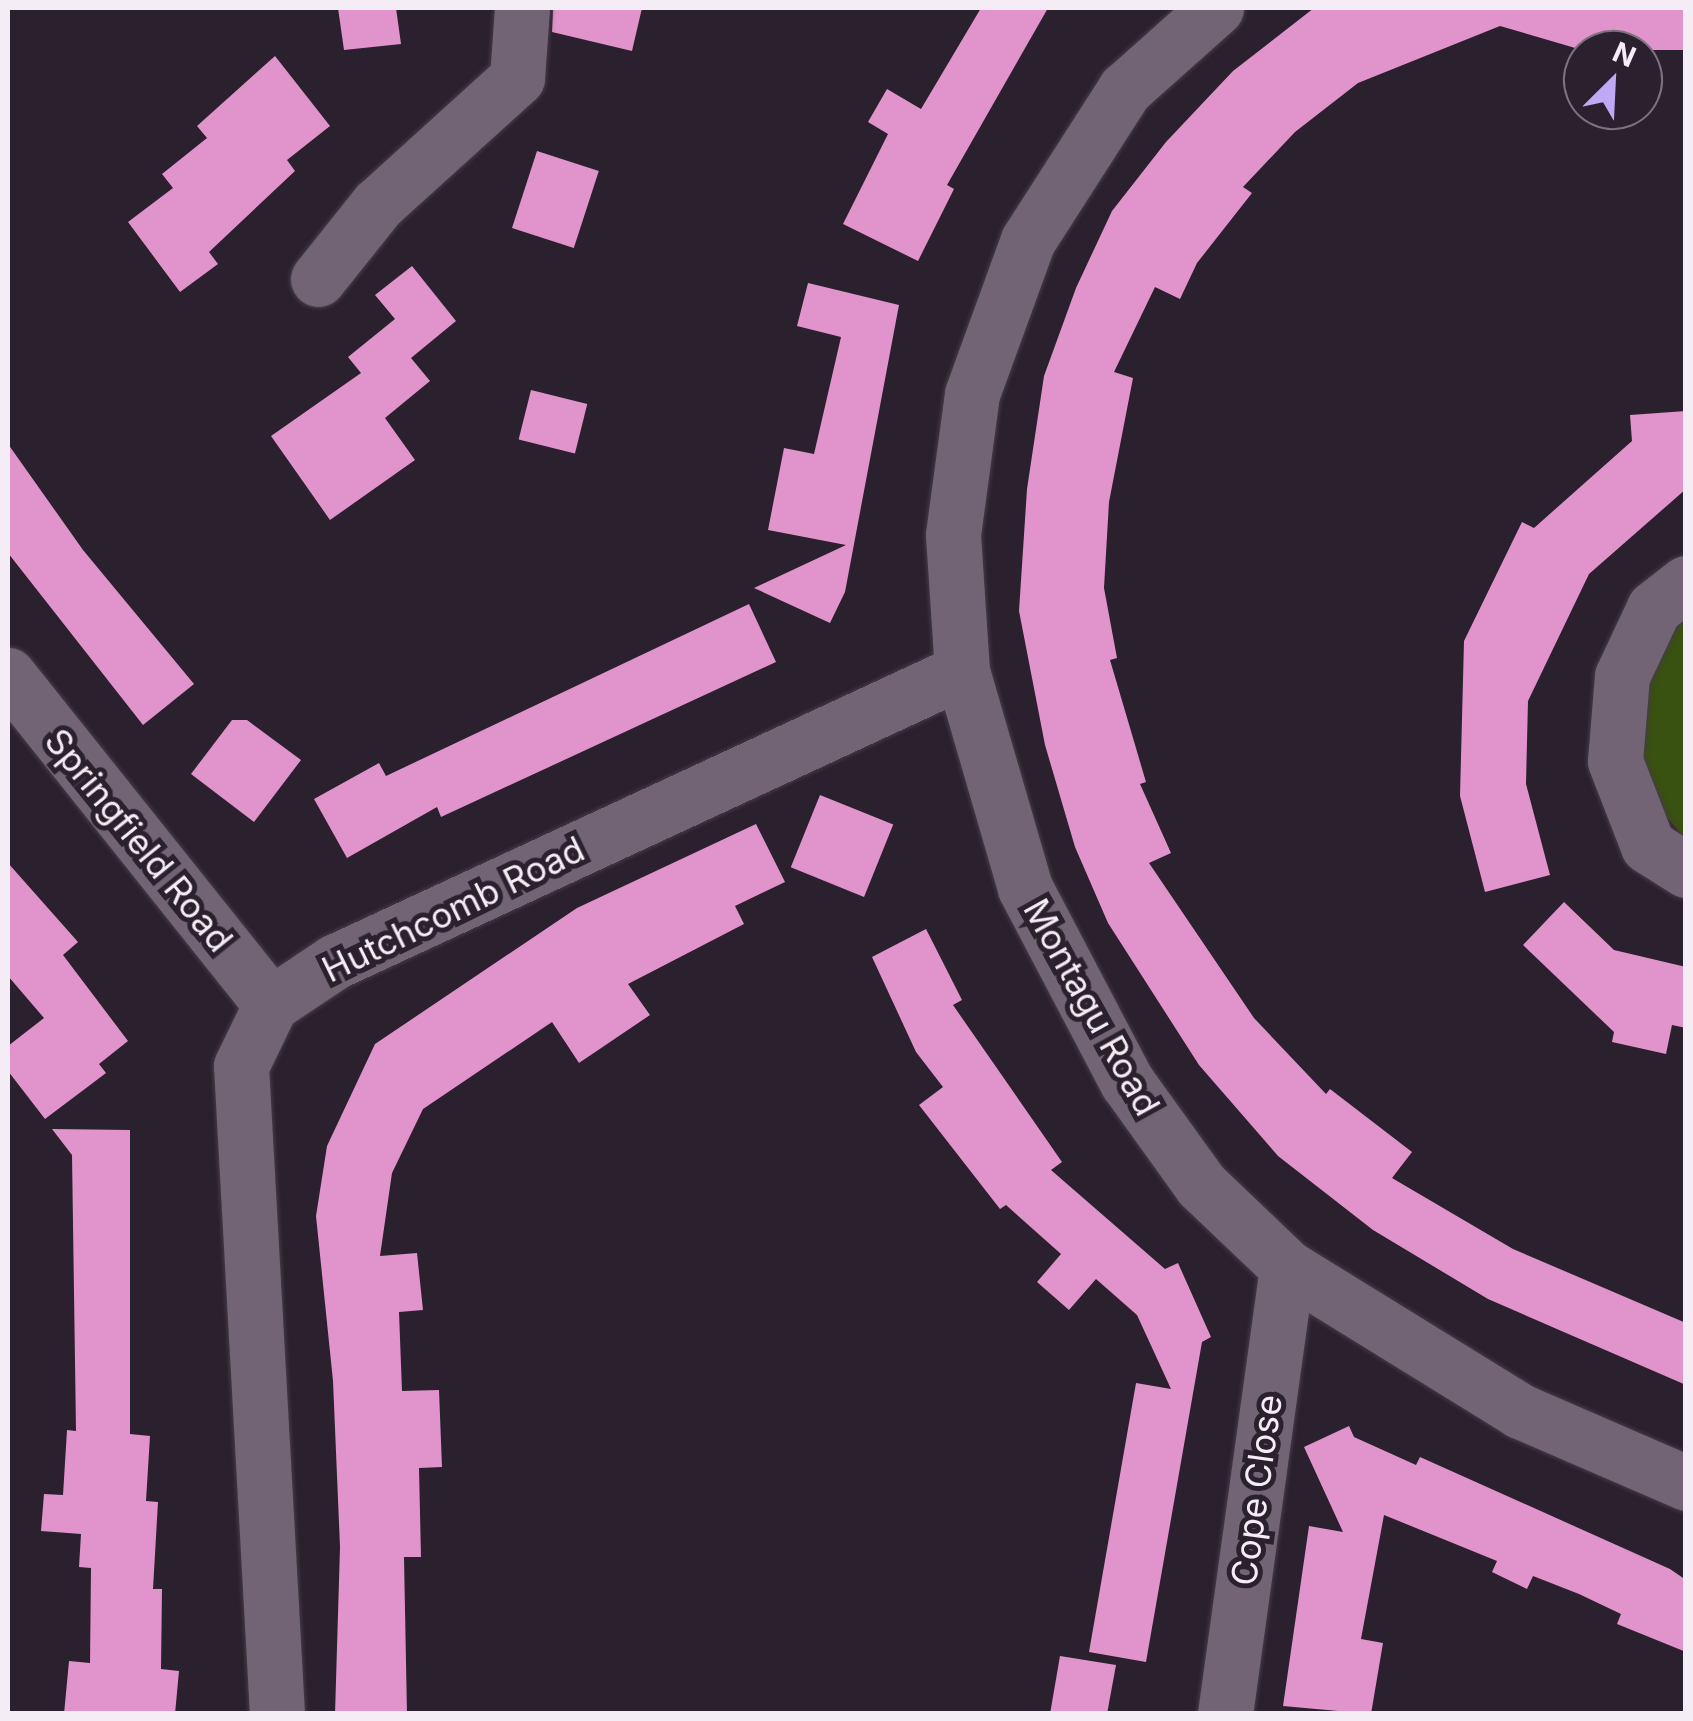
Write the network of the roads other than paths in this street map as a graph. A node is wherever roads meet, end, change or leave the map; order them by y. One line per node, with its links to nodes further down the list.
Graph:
1 (522, 8): 3 (street)
2 (1216, 8): 5 (street, Montagu Road)
3 (318, 278)
4 (1686, 583): 7 (street)
5 (962, 671): 8 (street, Hutchcomb Road); 9 (street, Montagu Road)
6 (8, 676): 8 (street, Springfield Road)
7 (1686, 870)
8 (271, 1004): 11 (street)
9 (1288, 1268): 10 (street, Montagu Road); 12 (street, Cope Close)
10 (1686, 1482)
11 (277, 1714)
12 (1225, 1714)

